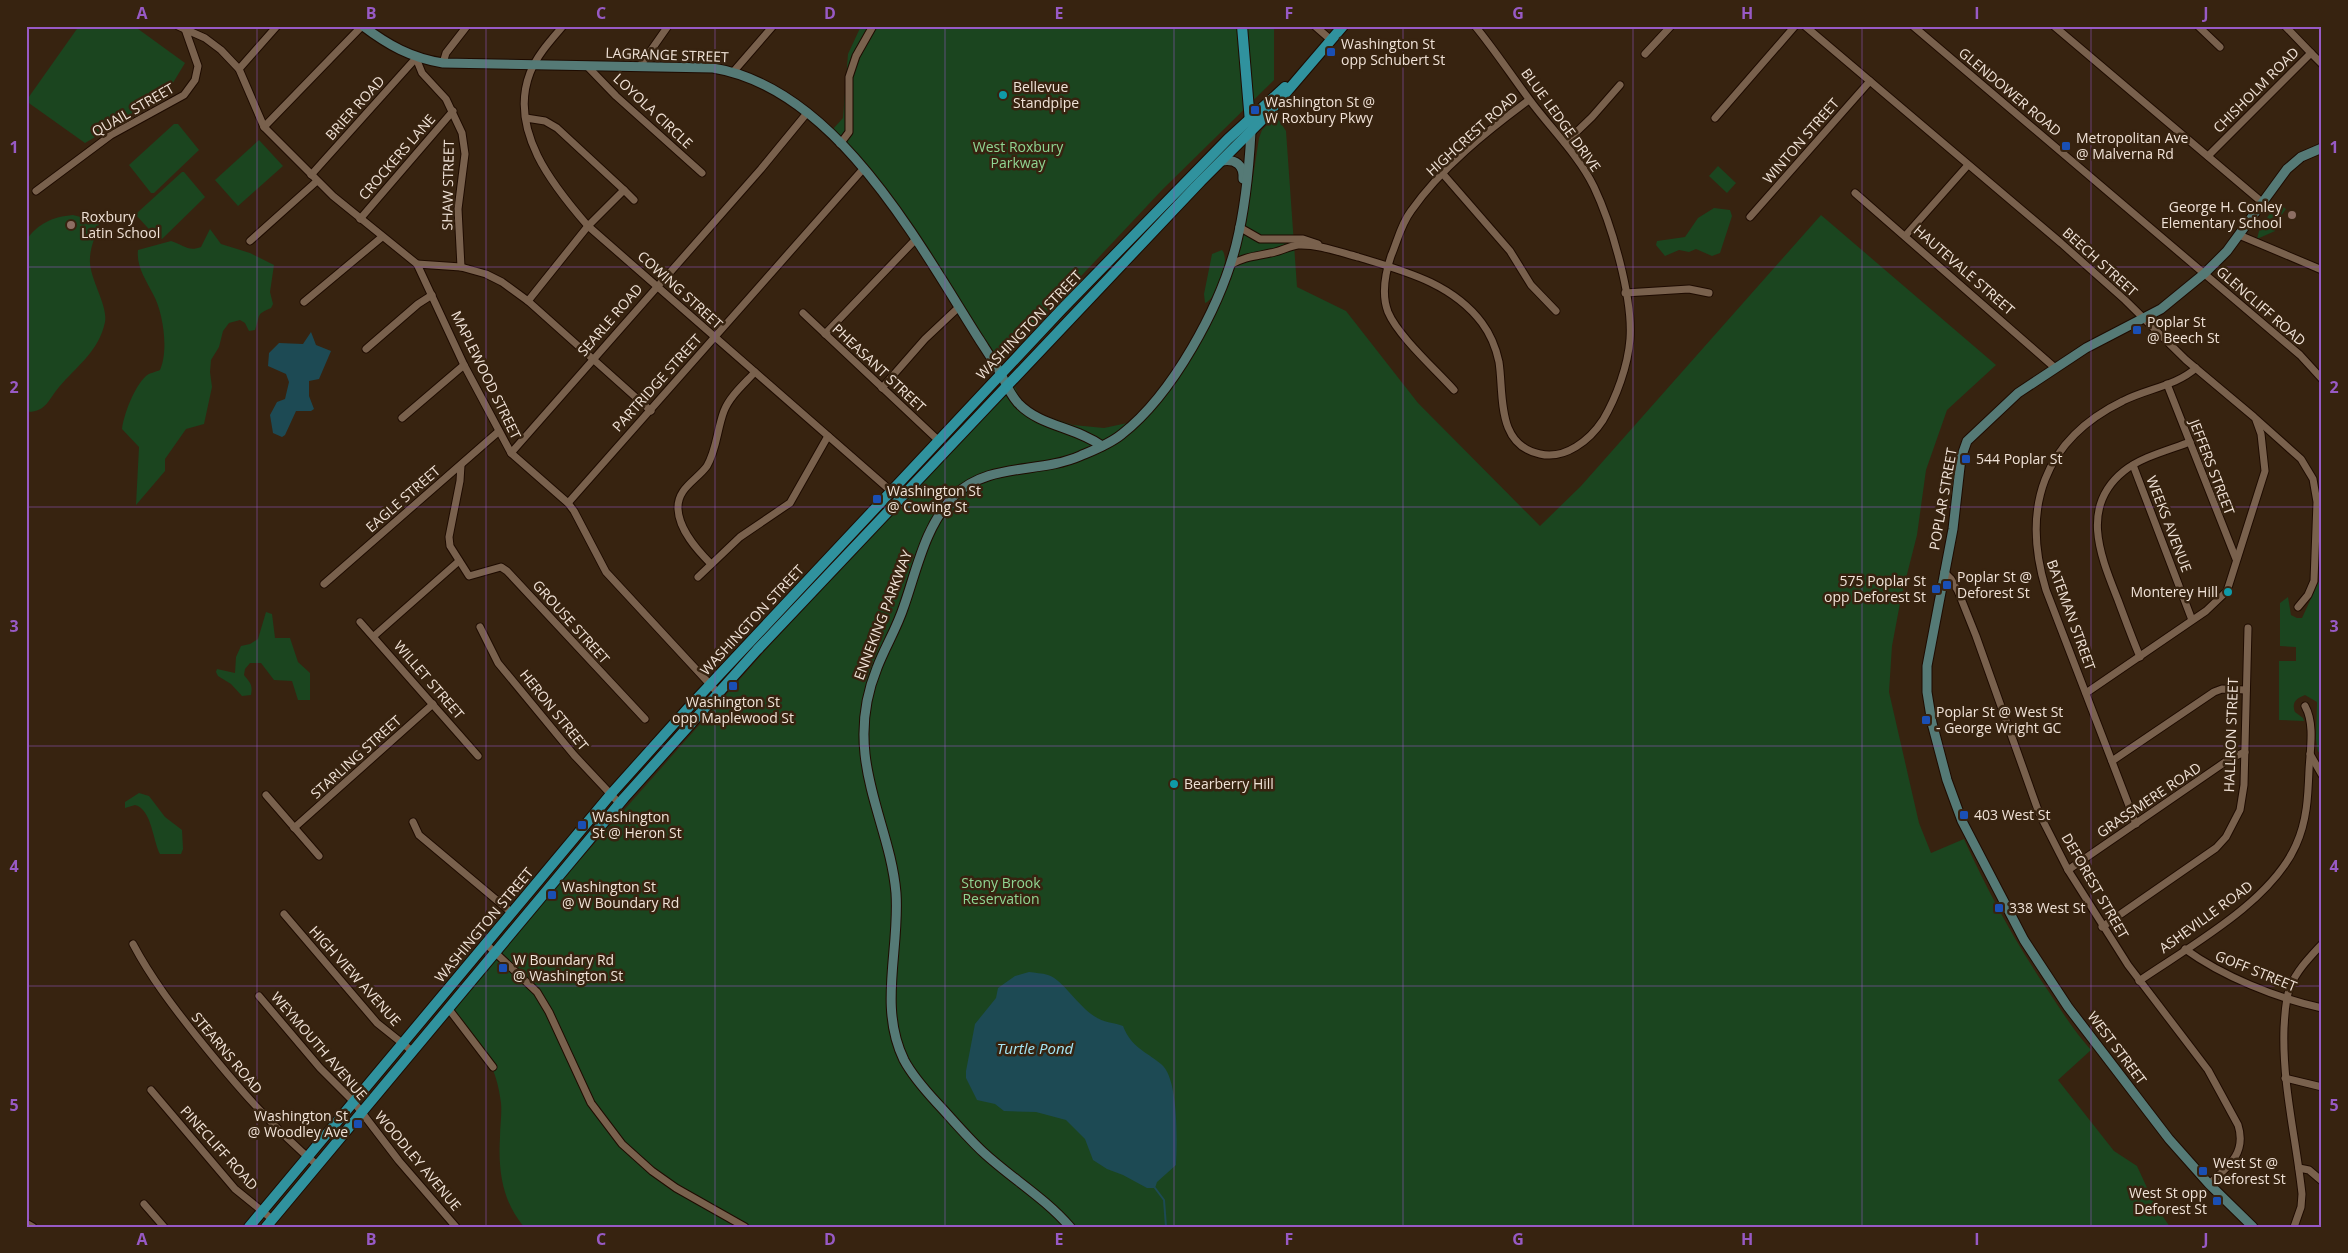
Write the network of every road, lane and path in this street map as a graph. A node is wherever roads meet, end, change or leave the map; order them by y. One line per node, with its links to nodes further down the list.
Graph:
1 (277, 26): 31 (street)
2 (362, 26): 24 (main road, LAGRANGE STREET); 41 (street)
3 (467, 26): 25 (street)
4 (563, 26): 27 (street, COWING STREET)
5 (668, 26): 29 (street)
6 (773, 26): 32 (street)
7 (1242, 26): 40 (main road)
8 (1315, 26): 20 (street)
9 (1343, 26): 20 (main road, WASHINGTON STREET)
10 (1475, 26): 35 (street, BLUE LEDGE DRIVE)
11 (1671, 26): 23 (street)
12 (1795, 26): 39 (street)
13 (1806, 26): 33 (street, BEECH STREET)
14 (1913, 26): 75 (street, GLENDOWER ROAD)
15 (2054, 26): 46 (street)
16 (2198, 26): 21 (street)
17 (2285, 26): 22 (street)
18 (870, 27): 44 (street)
19 (182, 28): 31 (street); 55 (street, QUAIL STREET)
20 (1331, 40): 28 (main road, WASHINGTON STREET)
21 (2220, 46)
22 (2311, 53): 26 (street, CHISHOLM ROAD); 46 (street, CHISHOLM ROAD)
23 (1645, 54)
24 (416, 58): 25 (main road, LAGRANGE STREET); 36 (street, SHAW STREET); 52 (street, BRIER ROAD)
25 (443, 63): 27 (main road, LAGRANGE STREET)
26 (2322, 64)
27 (534, 65): 30 (main road, LAGRANGE STREET); 38 (street, COWING STREET)
28 (1310, 65): 40 (main road, WASHINGTON STREET); 42 (main road, WASHINGTON STREET)
29 (640, 66): 30 (main road, LAGRANGE STREET); 32 (main road, LAGRANGE STREET)
30 (588, 67): 50 (street, LOYOLA CIRCLE)
31 (239, 69): 41 (street)
32 (734, 71): 37 (main road, LAGRANGE STREET)
33 (1870, 82): 48 (street, BEECH STREET); 60 (street, WINTON STREET)
34 (1620, 85): 43 (street)
35 (1530, 100): 43 (street, BLUE LEDGE DRIVE); 51 (street, HIGHCREST ROAD)
36 (453, 111): 61 (street, CROCKERS LANE); 73 (street, SHAW STREET)
37 (807, 113): 44 (main road, LAGRANGE STREET); 76 (street, SEARLE ROAD)
38 (526, 118): 54 (street); 62 (street, COWING STREET)
39 (1715, 118)
40 (1250, 119): 42 (main road); 94 (main road, WASHINGTON STREET)
41 (264, 126): 52 (street)
42 (1251, 132): 47 (main road, WASHINGTON STREET); 59 (main road, ENNEKING PARKWAY)
43 (1565, 143): 77 (street, BLUE LEDGE DRIVE)
44 (840, 144): 49 (main road, LAGRANGE STREET)
45 (2322, 148): 58 (main road, POPLAR STREET)
46 (2208, 156): 58 (street)
47 (1222, 161): 59 (main road); 97 (main road, WASHINGTON STREET)
48 (1968, 164): 64 (street); 85 (street, BEECH STREET)
49 (864, 168): 67 (main road, LAGRANGE STREET); 87 (street, PARTRIDGE STREET)
50 (702, 173)
51 (1443, 174): 72 (street, HIGHCREST ROAD); 83 (street)
52 (311, 175): 53 (street)
53 (317, 181): 61 (street); 68 (street)
54 (624, 190): 57 (street); 62 (street)
55 (36, 191)
56 (1855, 193): 64 (street, HAUTEVALE STREET)
57 (634, 200)
58 (2263, 203): 65 (main road, POPLAR STREET)
59 (1242, 212): 63 (main road, ENNEKING PARKWAY)
60 (1750, 217)
61 (360, 219): 66 (street)
62 (588, 226): 76 (street, COWING STREET); 80 (street)
63 (1240, 227): 69 (street, BLUE LEDGE DRIVE); 71 (main road, ENNEKING PARKWAY)
64 (1906, 235): 91 (street, HAUTEVALE STREET)
65 (2239, 235): 74 (street); 75 (main road, POPLAR STREET)
66 (382, 237): 70 (street); 81 (street)
67 (915, 240): 82 (main road, LAGRANGE STREET); 86 (street)
68 (250, 241)
69 (1322, 247): 71 (street, BLUE LEDGE DRIVE); 72 (street, BLUE LEDGE DRIVE)
70 (417, 264): 73 (street); 79 (street, MAPLEWOOD STREET)
71 (1230, 265): 107 (main road, ENNEKING PARKWAY)
72 (1388, 266): 77 (street, BLUE LEDGE DRIVE); 99 (street, HIGHCREST ROAD)
73 (461, 267): 80 (street)
74 (2322, 270)
75 (2205, 273): 85 (main road, POPLAR STREET); 95 (street, GLENCLIFF ROAD)
76 (657, 286): 87 (street, COWING STREET); 89 (street, SEARLE ROAD)
77 (1626, 293): 78 (street)
78 (1709, 293)
79 (432, 295): 88 (street); 90 (street, MAPLEWOOD STREET)
80 (528, 301): 89 (street)
81 (304, 302)
82 (959, 307): 94 (main road, LAGRANGE STREET); 98 (street)
83 (1556, 311)
84 (802, 313): 86 (street, PHEASANT STREET)
85 (2144, 319): 91 (main road, POPLAR STREET); 92 (street, BEECH STREET)
86 (825, 334): 98 (street, PHEASANT STREET)
87 (714, 337): 93 (street, COWING STREET); 100 (street, PARTRIDGE STREET)
88 (366, 349)
89 (592, 360): 100 (street); 108 (street, SEARLE ROAD)
90 (464, 365): 102 (street); 103 (street, MAPLEWOOD STREET)
91 (2054, 367): 116 (main road, POPLAR STREET)
92 (2196, 368): 96 (street, BATEMAN STREET); 101 (street, BEECH STREET)
93 (754, 372): 104 (street, COWING STREET); 115 (street)
94 (1001, 374): 97 (main road, LAGRANGE STREET); 105 (main road, WASHINGTON STREET)
95 (2322, 379)
96 (2167, 384): 106 (street, JEFFERS STREET); 129 (street, BATEMAN STREET)
97 (1006, 387): 107 (main road, LAGRANGE STREET); 128 (main road, WASHINGTON STREET)
98 (882, 388): 105 (street, PHEASANT STREET)
99 (1454, 390)
100 (651, 411): 112 (street, PARTRIDGE STREET)
101 (2254, 417): 113 (street); 119 (street, BEECH STREET)
102 (402, 418)
103 (498, 432): 108 (street, MAPLEWOOD STREET); 109 (street, EAGLE STREET)
104 (828, 436): 111 (street, COWING STREET); 115 (street)
105 (938, 441): 111 (main road, WASHINGTON STREET)
106 (2190, 442): 110 (street); 113 (street, JEFFERS STREET)
107 (1102, 446): 182 (main road, ENNEKING PARKWAY)
108 (510, 453): 112 (street, MAPLEWOOD STREET)
109 (461, 465): 114 (street); 118 (street, EAGLE STREET)
110 (2133, 465): 120 (street, WEEKS AVENUE); 125 (street)
111 (891, 491): 126 (main road, WASHINGTON STREET)
112 (568, 503): 126 (street, MAPLEWOOD STREET)
113 (2236, 559): 120 (street)
114 (459, 561): 124 (street); 132 (street, GROUSE STREET)
115 (710, 564): 117 (street)
116 (1944, 572): 145 (main road, POPLAR STREET); 146 (street, DEFOREST STREET)
117 (698, 577)
118 (324, 584)
119 (2298, 607)
120 (2192, 620): 125 (street)
121 (360, 622): 124 (street, WILLET STREET)
122 (480, 626): 138 (street, HERON STREET)
123 (2248, 628): 127 (street, HALLRON STREET)
124 (374, 636): 130 (street, WILLET STREET)
125 (2140, 657): 129 (street)
126 (710, 686): 128 (street, MAPLEWOOD STREET); 138 (main road, WASHINGTON STREET)
127 (2246, 690): 133 (street, HALLRON STREET); 136 (street)
128 (718, 693): 140 (main road, WASHINGTON STREET)
129 (2086, 693): 136 (street, BATEMAN STREET)
130 (434, 704): 135 (street, WILLET STREET); 143 (street, STARLING STREET)
131 (2305, 706): 134 (street, ASHEVILLE ROAD)
132 (645, 719)
133 (2245, 752): 142 (street, GRASSMERE ROAD); 149 (street, HALLRON STREET)
134 (2310, 754): 137 (street); 153 (street, ASHEVILLE ROAD)
135 (478, 756)
136 (2112, 761): 142 (street, BATEMAN STREET)
137 (2322, 775)
138 (611, 794): 140 (street, HERON STREET); 147 (main road, WASHINGTON STREET)
139 (266, 795): 143 (street)
140 (619, 803): 154 (main road, WASHINGTON STREET)
141 (413, 822): 147 (street)
142 (2136, 824): 146 (street, GRASSMERE ROAD)
143 (294, 828): 144 (street)
144 (319, 856)
145 (1985, 868): 172 (main road, WEST STREET)
146 (2068, 870): 149 (street, DEFOREST STREET)
147 (512, 913): 150 (main road, WASHINGTON STREET)
148 (284, 914): 160 (street, HIGH VIEW AVENUE)
149 (2102, 927): 155 (street, DEFOREST STREET)
150 (485, 942): 154 (street); 160 (main road, WASHINGTON STREET)
151 (133, 944): 168 (street, STEARNS ROAD)
152 (2322, 944): 157 (street)
153 (2185, 949): 155 (street, ASHEVILLE ROAD); 157 (street, GOFF STREET)
154 (495, 953): 158 (main road, WASHINGTON STREET); 181 (street)
155 (2139, 981): 172 (street, DEFOREST STREET)
156 (259, 996): 166 (street, WEYMOUTH AVENUE)
157 (2286, 998): 159 (street, GOFF STREET); 163 (street)
158 (448, 1008): 161 (main road, WASHINGTON STREET); 162 (street)
159 (2322, 1008)
160 (403, 1044): 161 (street, HIGH VIEW AVENUE); 166 (main road, WASHINGTON STREET)
161 (412, 1051): 167 (main road, WASHINGTON STREET)
162 (492, 1068)
163 (2285, 1078): 164 (street); 170 (street)
164 (2322, 1087)
165 (151, 1090): 174 (street, PINECLIFF ROAD)
166 (353, 1100): 167 (street, WEYMOUTH AVENUE); 168 (main road, WASHINGTON STREET)
167 (360, 1112): 169 (main road, WASHINGTON STREET); 180 (street, WOODLEY AVENUE)
168 (307, 1156): 169 (street, STEARNS ROAD); 174 (main road, WASHINGTON STREET)
169 (318, 1164): 176 (main road, WASHINGTON STREET)
170 (2299, 1168): 171 (street); 184 (street)
171 (2322, 1181)
172 (2209, 1184): 183 (main road, WEST STREET)
173 (144, 1204): 178 (street)
174 (262, 1211): 176 (street, PINECLIFF ROAD); 179 (main road, WASHINGTON STREET)
175 (26, 1223): 177 (street)
176 (269, 1223)
177 (33, 1227)
178 (164, 1227)
179 (249, 1227)
180 (456, 1227)
181 (745, 1227)
182 (1070, 1227)
183 (2253, 1227)
184 (2294, 1227)

